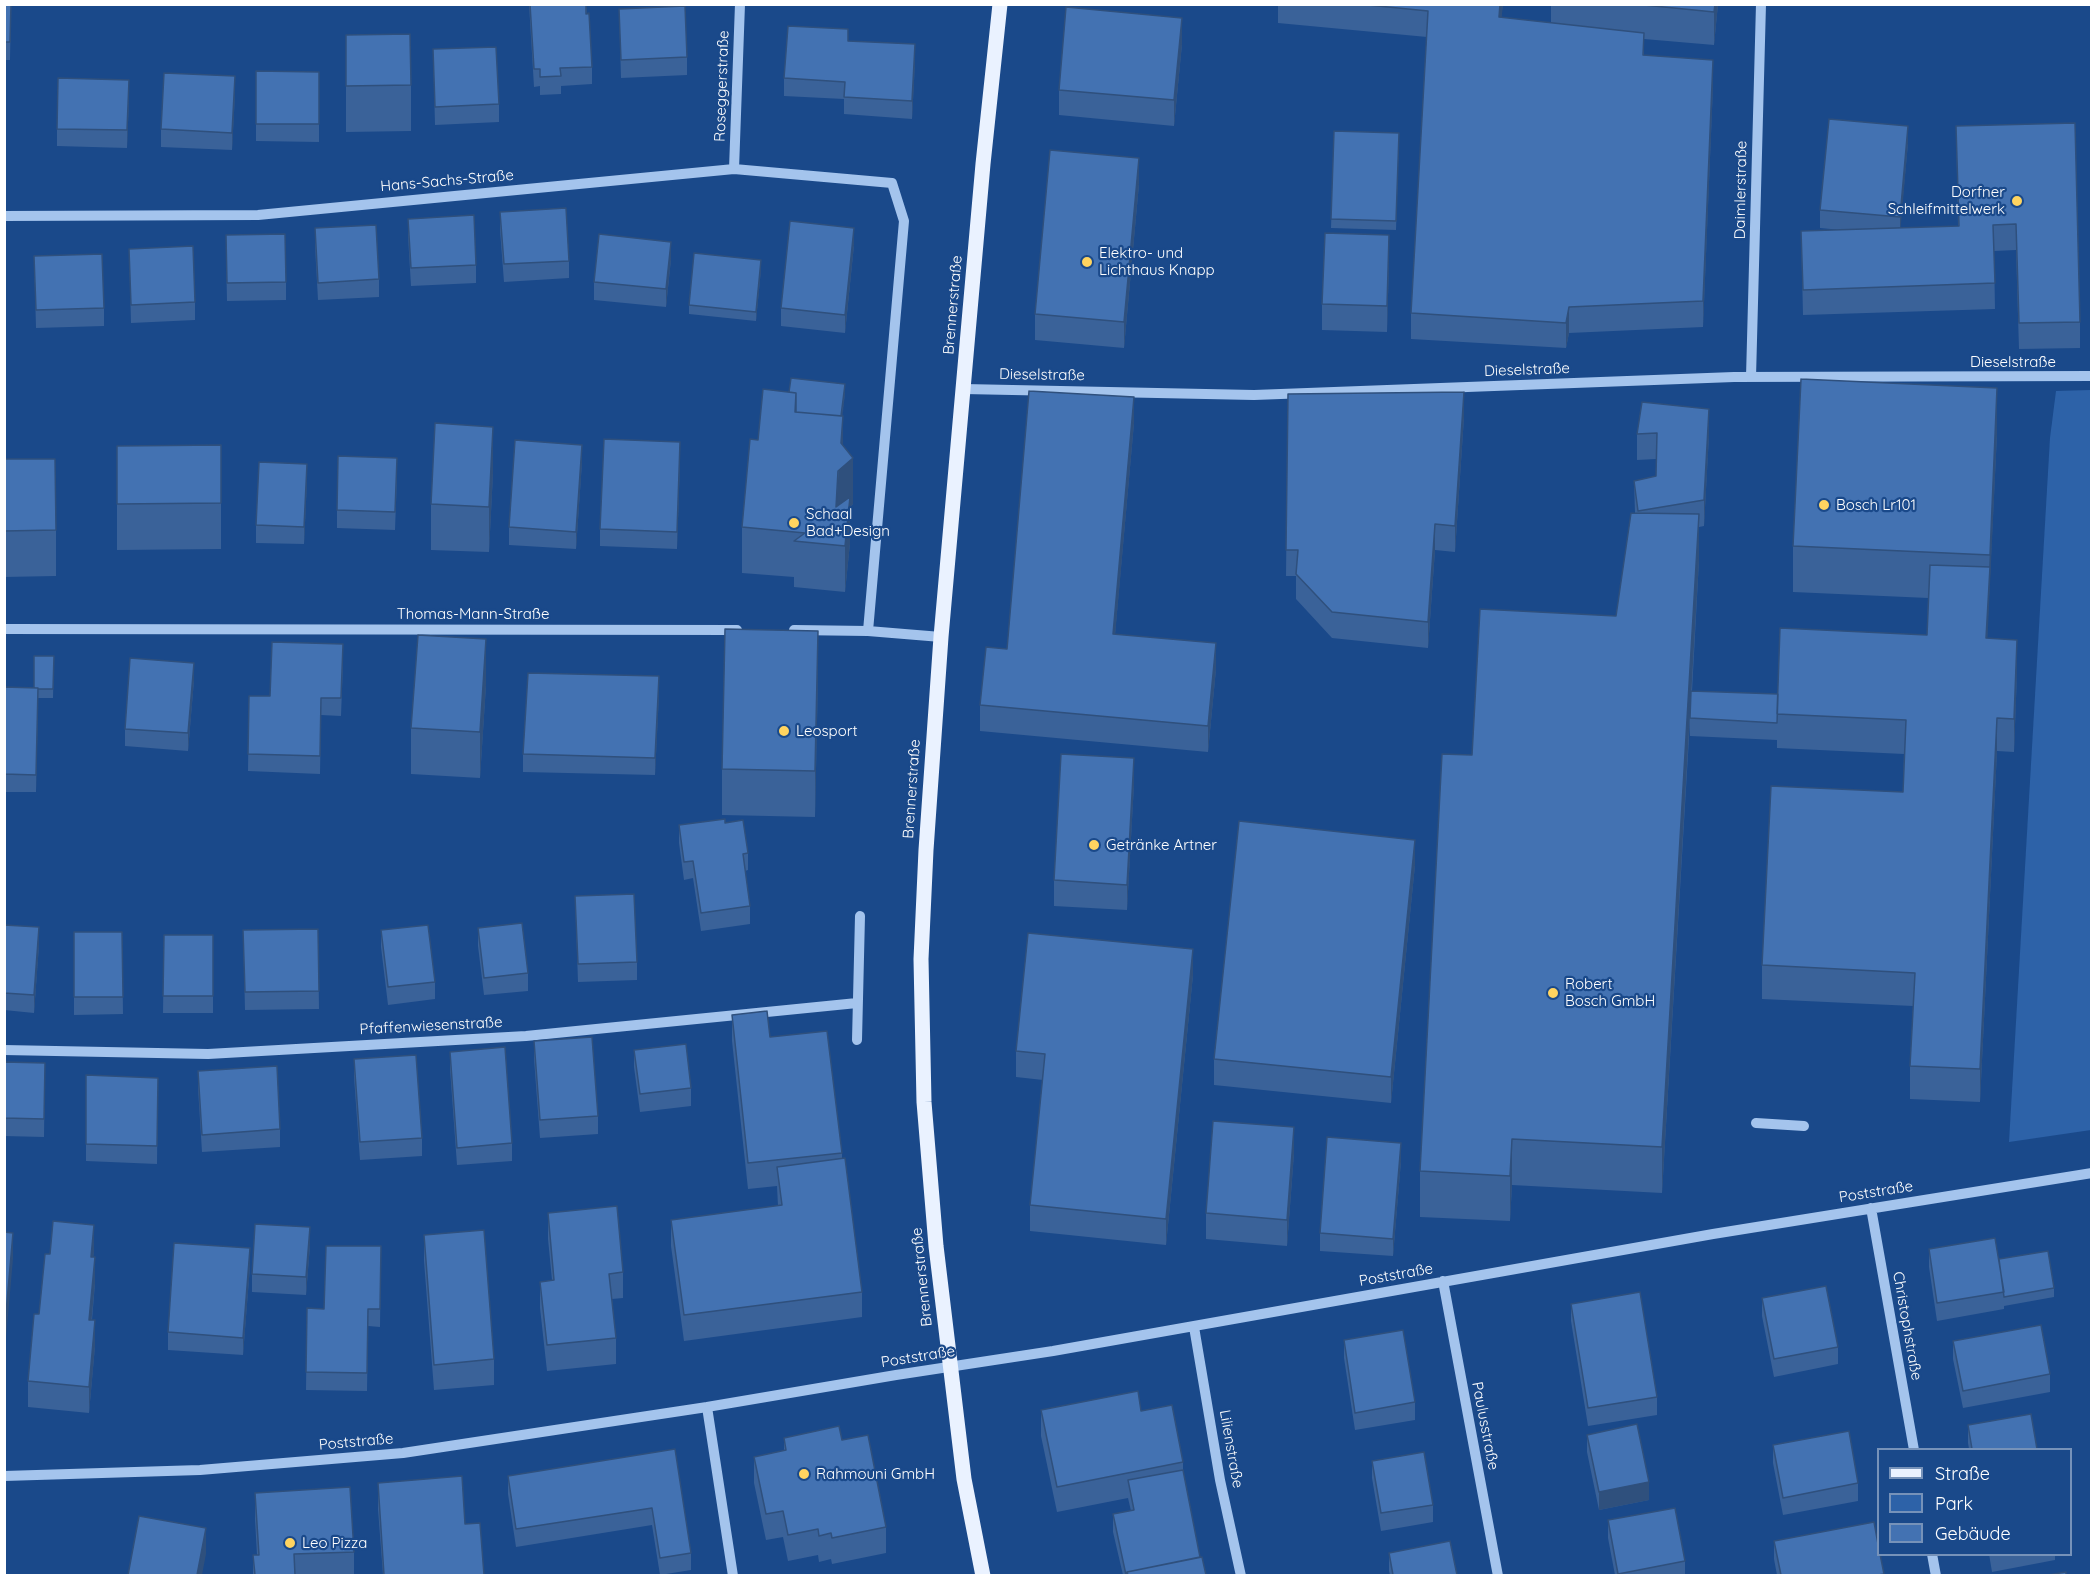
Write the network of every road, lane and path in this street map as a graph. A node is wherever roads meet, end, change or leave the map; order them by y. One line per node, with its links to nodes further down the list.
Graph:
1 (740, 4): 4 (street, Roseggerstraße)
2 (1000, 4): 8 (main road, Brennerstraße)
3 (1761, 4): 7 (street, Daimlerstraße)
4 (734, 169): 5 (street, Hans-Sachs-Straße); 12 (street, Hans-Sachs-Straße)
5 (4, 216)
6 (2091, 376): 7 (street, Dieselstraße)
7 (1751, 377): 8 (street, Dieselstraße)
8 (964, 388): 13 (main road, Brennerstraße)
9 (4, 629): 10 (street, Thomas-Mann-Straße)
10 (749, 630)
11 (785, 630): 12 (street)
12 (868, 631): 13 (street)
13 (940, 637): 24 (main road, Brennerstraße)
14 (860, 916): 15 (street)
15 (857, 1003): 16 (street); 17 (street, Pfaffenwiesenstraße)
16 (857, 1040)
17 (4, 1050)
18 (1756, 1123): 19 (street)
19 (1804, 1126)
20 (2091, 1173): 21 (street, Poststraße)
21 (1870, 1208): 22 (street, Poststraße); 26 (street, Christophstraße)
22 (1443, 1281): 23 (street, Poststraße); 32 (street, Paulusstraße)
23 (1194, 1327): 24 (street, Poststraße); 31 (street, Lilienstraße)
24 (950, 1367): 25 (street, Poststraße); 30 (main road, Brennerstraße)
25 (707, 1407): 27 (street, Poststraße); 29 (street)
26 (1914, 1448)
27 (4, 1476)
28 (1932, 1556): 33 (street)
29 (733, 1575)
30 (983, 1575)
31 (1241, 1575)
32 (1498, 1575)
33 (1936, 1575)

